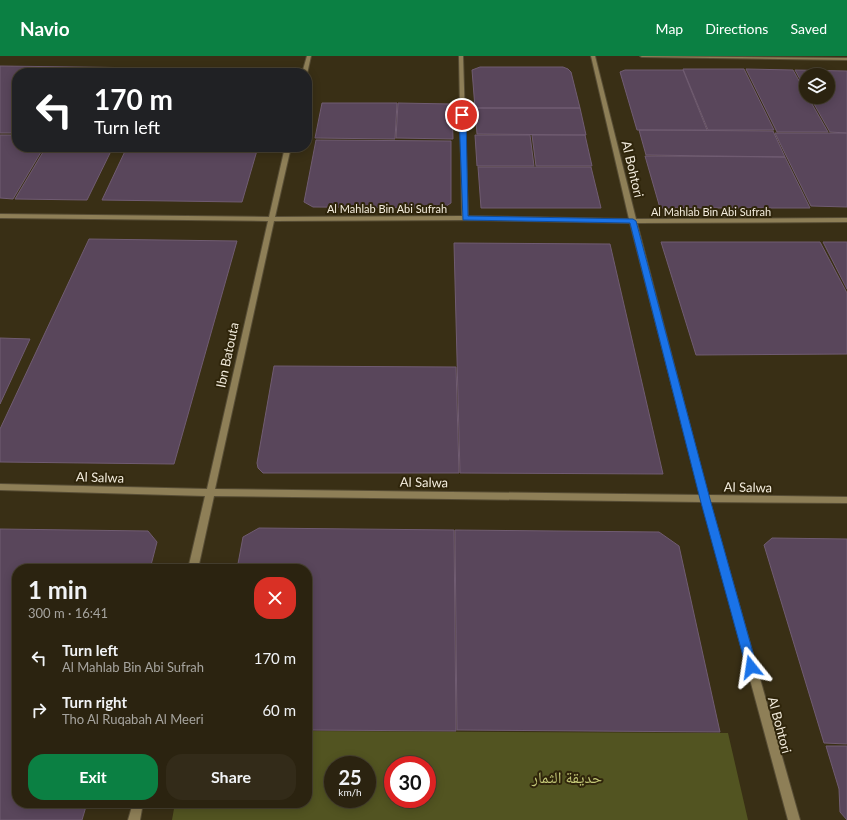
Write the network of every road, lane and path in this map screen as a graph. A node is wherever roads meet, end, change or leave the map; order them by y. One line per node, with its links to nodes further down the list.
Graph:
1 (309, 56): 6 (street)
2 (461, 56): 9 (street)
3 (594, 56): 12 (street, Al Bohtori)
4 (642, 56): 5 (street)
5 (847, 58)
6 (306, 68)
7 (287, 152): 10 (street, Ibn Batouta)
8 (0, 216): 10 (street, Al Mahlab Bin Abi Sufrah)
9 (465, 218): 10 (street, Al Mahlab Bin Abi Sufrah); 12 (street, Al Mahlab Bin Abi Sufrah)
10 (271, 219): 14 (street, Ibn Batouta)
11 (847, 220): 12 (street, Al Mahlab Bin Abi Sufrah)
12 (633, 221): 15 (street, Al Bohtori)
13 (0, 487): 14 (street, Al Salwa)
14 (211, 493): 15 (street, Al Salwa); 17 (street, Ibn Batouta)
15 (705, 499): 16 (street, Al Salwa); 20 (street, Al Bohtori)
16 (847, 500)
17 (194, 564)
18 (137, 808): 19 (street)
19 (134, 820)
20 (794, 820)

